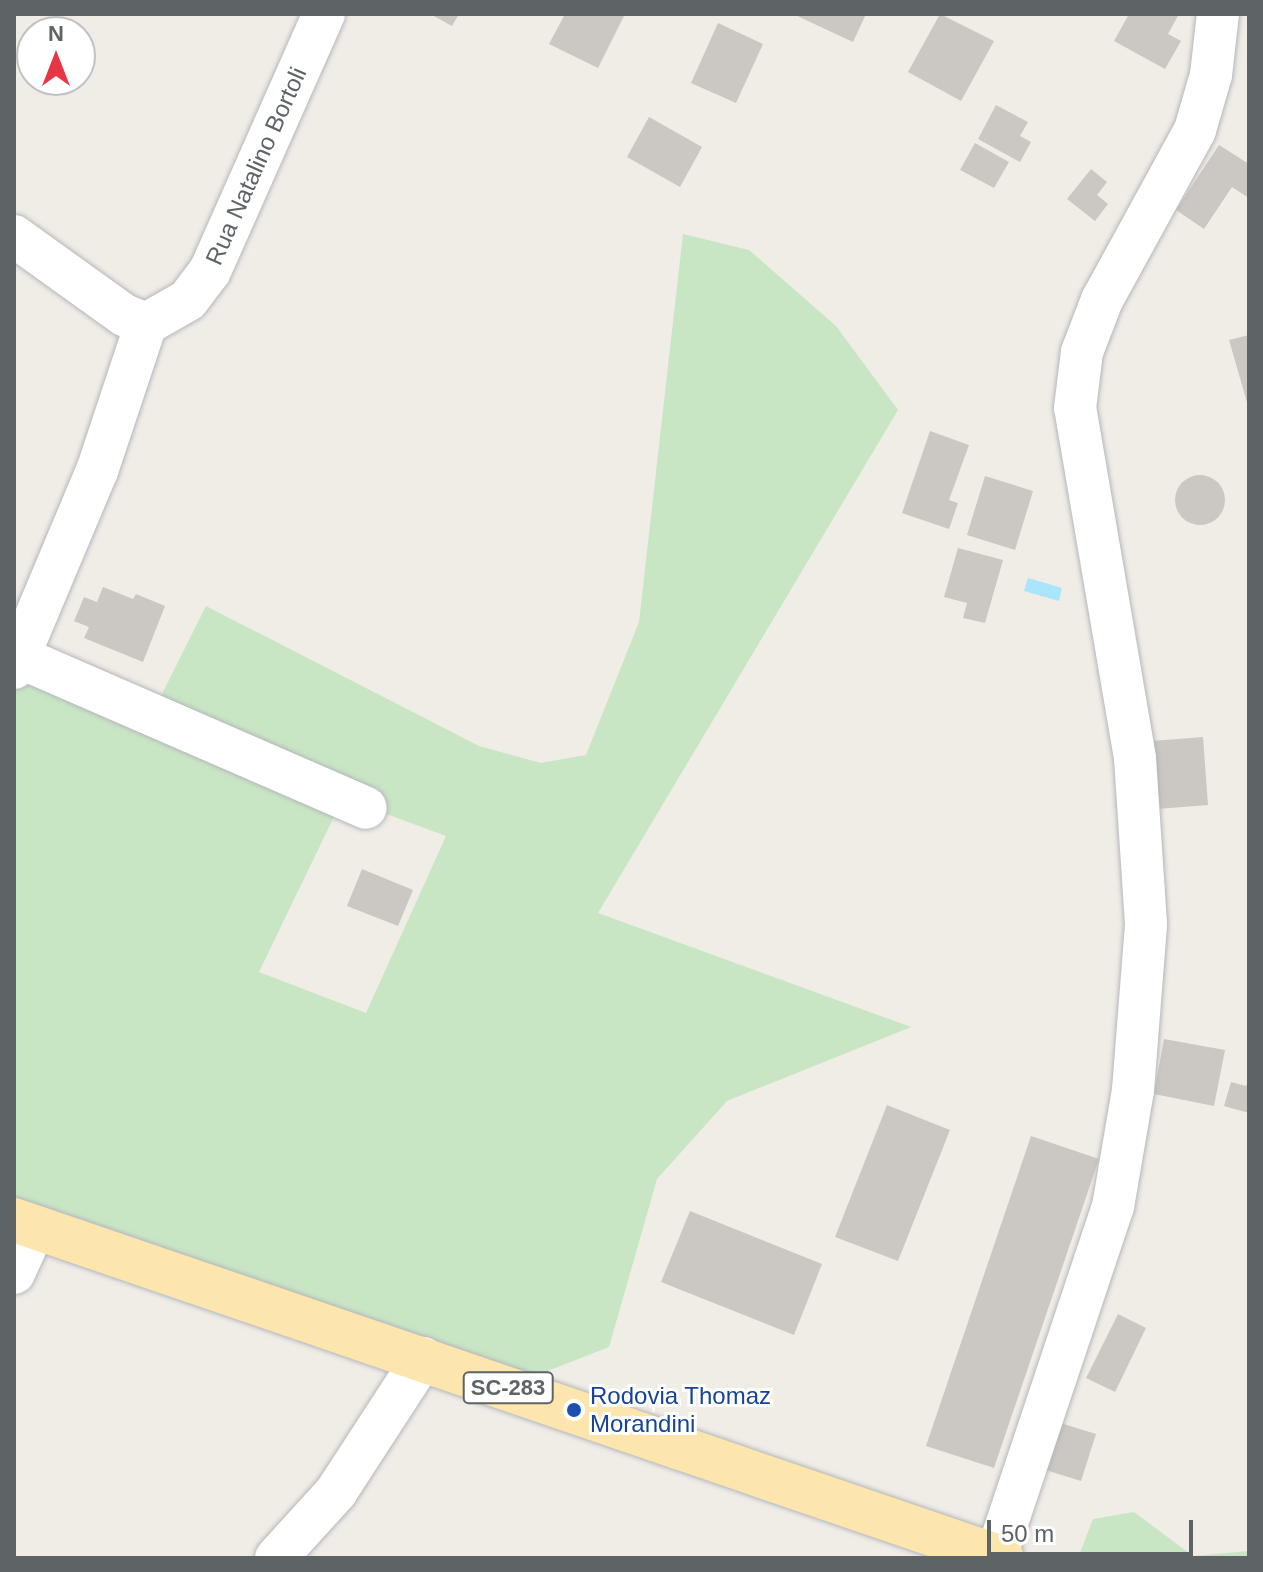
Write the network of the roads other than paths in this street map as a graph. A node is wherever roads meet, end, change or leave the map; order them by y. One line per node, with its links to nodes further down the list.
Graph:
1 (324, 14): 4 (street, Rua Natalino Bortoli)
2 (1218, 14): 10 (street)
3 (14, 236): 4 (street)
4 (146, 324): 5 (street)
5 (16, 662): 6 (street)
6 (366, 808)
7 (24, 1224): 8 (street); 9 (main road, SC-283)
8 (14, 1273)
9 (423, 1358): 10 (main road, SC-283); 11 (street)
10 (999, 1557)
11 (276, 1558)

